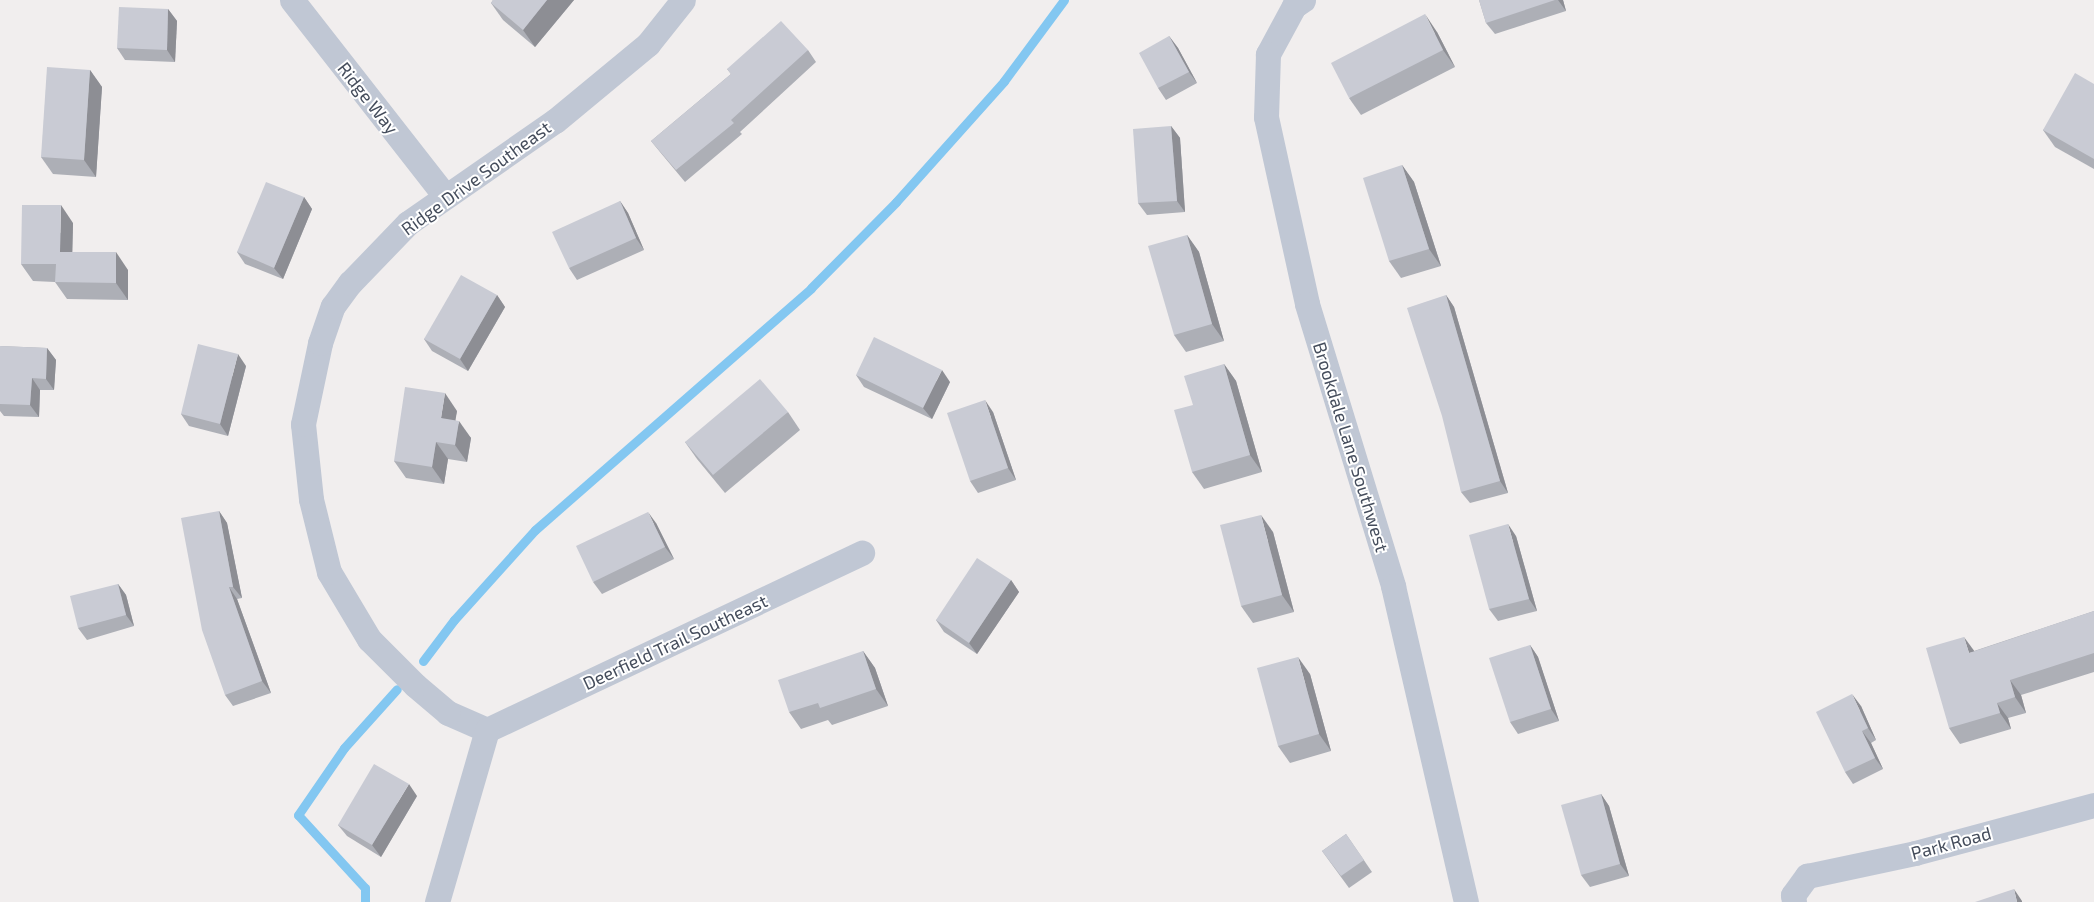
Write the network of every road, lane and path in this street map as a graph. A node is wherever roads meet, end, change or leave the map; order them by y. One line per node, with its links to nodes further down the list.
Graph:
1 (292, 0): 4 (street, Ridge Way)
2 (683, 0): 4 (street, Ridge Drive Southeast)
3 (1303, 0): 9 (street, Brookdale Lane Southwest)
4 (445, 196): 6 (street, Ridge Drive Southeast)
5 (862, 553): 6 (street, Deerfield Trail Southeast)
6 (487, 730): 8 (street)
7 (2094, 805): 10 (street, Park Road)
8 (437, 902)
9 (1466, 902)
10 (1794, 902)

